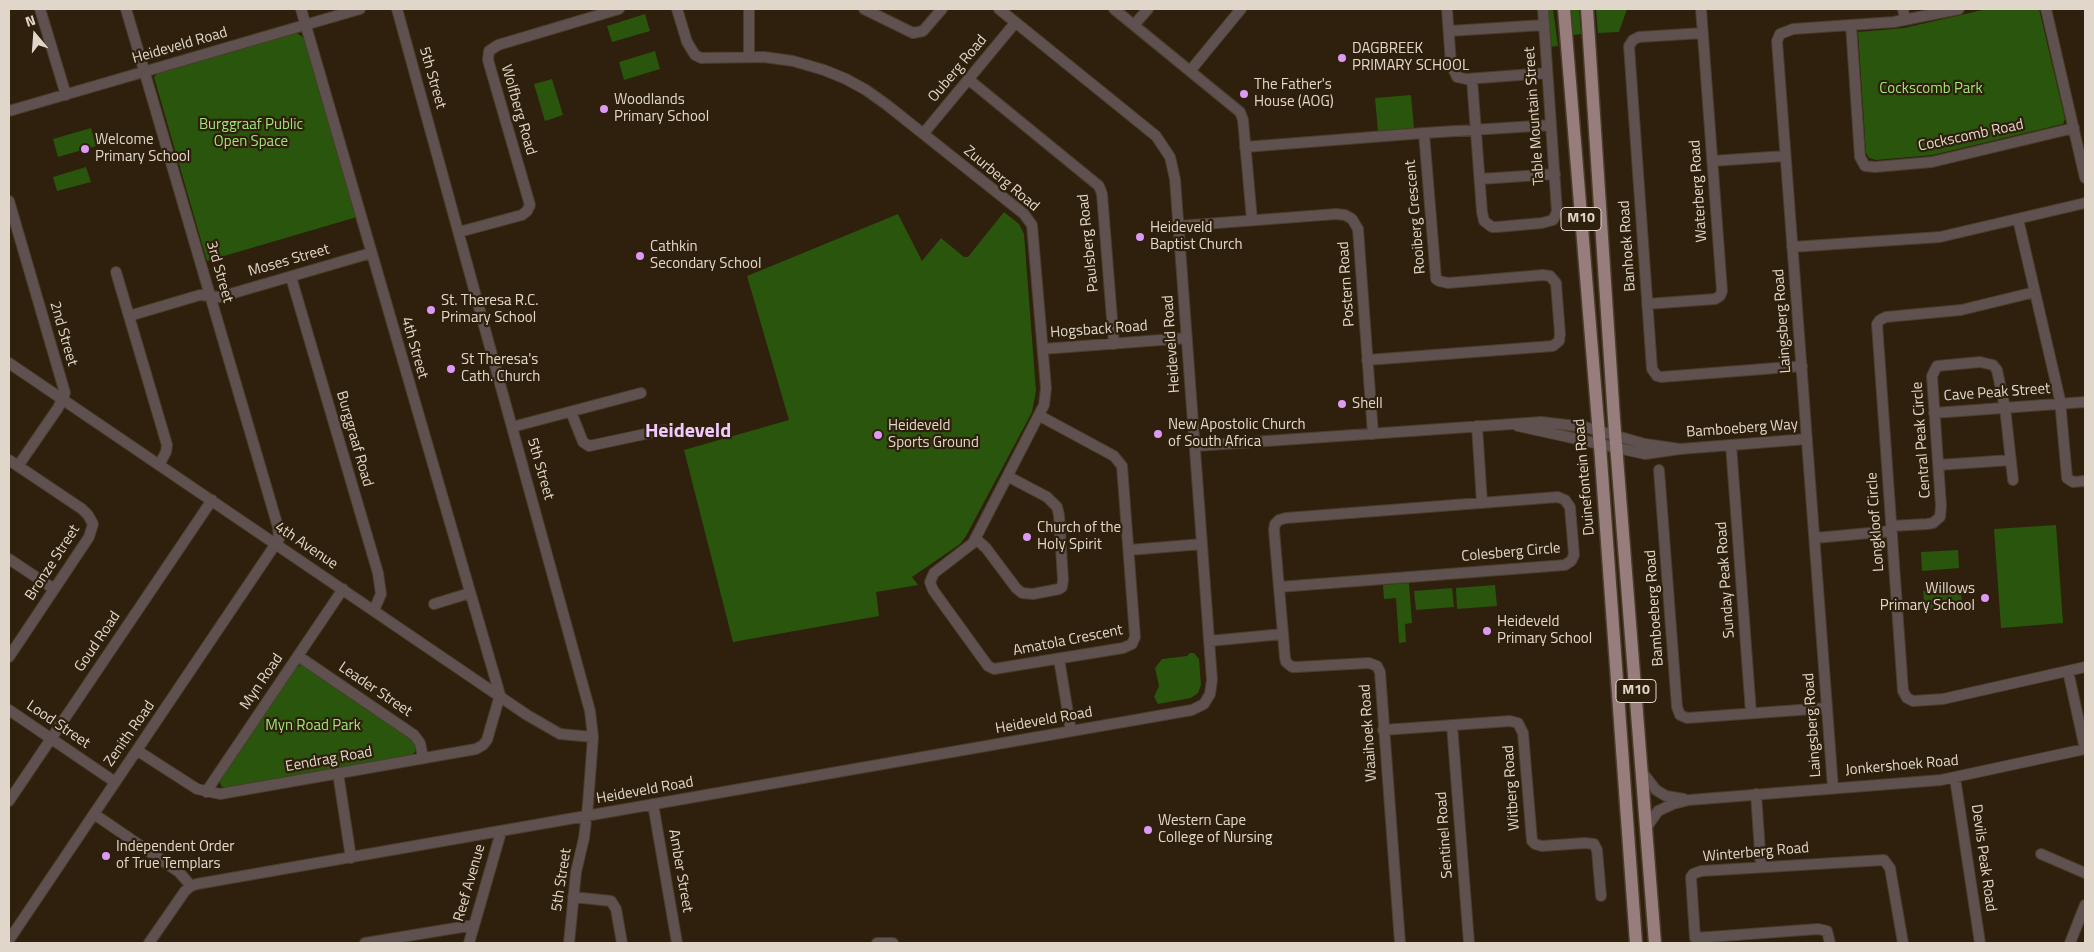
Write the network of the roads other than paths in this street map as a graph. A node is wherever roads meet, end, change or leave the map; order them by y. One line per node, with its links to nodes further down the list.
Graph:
1 (40, 9): 37 (street)
2 (126, 9): 33 (street, 3rd Street)
3 (301, 9): 26 (street, 4th Street)
4 (360, 9): 26 (street, Heideveld Road)
5 (397, 9): 55 (street, 5th Street)
6 (619, 9): 55 (street, Wolfberg Road)
7 (677, 9): 31 (street, Zuurberg Road)
8 (748, 9): 31 (street)
9 (864, 9): 10 (street)
10 (942, 9)
11 (998, 9): 24 (street, Heideveld Road)
12 (1114, 9): 27 (street)
13 (1148, 9): 27 (street)
14 (1241, 9): 32 (street)
15 (1447, 9): 29 (street)
16 (1543, 9): 25 (street, Table Mountain Street)
17 (1564, 9): 82 (main road, Duinefontein Road / M10)
18 (1587, 9): 84 (main road, M10)
19 (1701, 9): 30 (street, Waterberg Road)
20 (1904, 9): 23 (street)
21 (1959, 9): 23 (street, Laingsberg Road)
22 (2046, 9): 40 (street)
23 (1905, 20): 28 (street, Laingsberg Road)
24 (1016, 23): 35 (street, Ouberg Road); 54 (street, Heideveld Road)
25 (1544, 24): 29 (street); 34 (street, Table Mountain Street)
26 (305, 25): 33 (street, Heideveld Road); 57 (street, 4th Street)
27 (1134, 25): 32 (street)
28 (1851, 26): 40 (street, Cockscomb Road); 45 (street, Laingsberg Road)
29 (1449, 32): 36 (street)
30 (1703, 32): 46 (street, Waterberg Road); 62 (street, Banhoek Road)
31 (749, 57): 43 (street, Zuurberg Road)
32 (1190, 71): 44 (street)
33 (144, 72): 37 (street, Heideveld Road); 61 (street, 3rd Street)
34 (1547, 73): 36 (street); 39 (street, Table Mountain Street)
35 (968, 79): 43 (street, Ouberg Road); 65 (street, Paulsberg Road)
36 (1472, 79): 41 (street)
37 (66, 95): 38 (street, Heideveld Road)
38 (9, 111)
39 (1551, 125): 41 (street); 47 (street, Table Mountain Street)
40 (2074, 128): 48 (street)
41 (1476, 131): 42 (street); 49 (street)
42 (1424, 133): 44 (street); 67 (street, Rooiberg Crescent)
43 (923, 134): 66 (street, Zuurberg Road)
44 (1245, 147): 53 (street)
45 (1785, 156): 46 (street); 56 (street, Laingsberg Road)
46 (1712, 161): 62 (street, Waterberg Road)
47 (1554, 174): 49 (street); 49 (street, Table Mountain Street)
48 (2085, 178)
49 (1480, 179)
50 (9, 201): 71 (street, 2nd Street)
51 (2085, 203): 52 (street)
52 (2018, 219): 56 (street); 60 (street)
53 (1252, 220): 54 (street, Postern Road); 67 (street, Postern Road)
54 (1178, 226): 64 (street, Heideveld Road)
55 (459, 232): 80 (street, 5th Street)
56 (1792, 247): 69 (street, Laingsberg Road)
57 (371, 253): 59 (street, Moses Street); 113 (street, 4th Street)
58 (116, 272): 63 (street)
59 (291, 277): 61 (street, Moses Street); 115 (street, Burggraaf Road)
60 (2035, 292): 73 (street); 102 (street, Longkloof Circle)
61 (210, 296): 63 (street, Moses Street); 105 (street, 3rd Street)
62 (1647, 304): 69 (street, Banhoek Road)
63 (129, 316): 93 (street)
64 (1187, 338): 65 (street, Hogsback Road); 87 (street, Heideveld Road)
65 (1114, 344): 66 (street, Hogsback Road)
66 (1043, 349): 77 (street, Zuurberg Road)
67 (1367, 360): 83 (street, Postern Road)
68 (9, 363): 71 (street, 4th Avenue)
69 (1802, 366): 85 (street, Laingsberg Road)
70 (641, 393): 75 (street)
71 (62, 399): 92 (street); 93 (street, 4th Avenue)
72 (2085, 402): 73 (street, Cave Peak Street)
73 (2061, 403): 74 (street, Cave Peak Street); 98 (street)
74 (2005, 408): 76 (street, Cave Peak Street); 76 (street, Central Peak Circle); 91 (street, Central Peak Circle)
75 (571, 412): 80 (street); 81 (street)
76 (1934, 413): 94 (street, Central Peak Circle)
77 (1040, 416): 96 (street, Zuurberg Road); 107 (street, Amatola Crescent)
78 (1510, 424): 79 (street, Bamboeberg Way); 82 (street, Bamboeberg Way); 88 (street, Bamboeberg Way)
79 (1477, 426): 83 (street, Bamboeberg Way); 100 (street)
80 (512, 427): 130 (street, 5th Street)
81 (664, 430)
82 (1598, 430): 84 (street, Bamboeberg Way); 88 (main road, Duinefontein Road / M10)
83 (1373, 434): 87 (street, Bamboeberg Way)
84 (1616, 434): 89 (street, Bamboeberg Way); 90 (main road, M10)
85 (1807, 439): 86 (street, Bamboeberg Way); 103 (street, Laingsberg Road)
86 (1731, 445): 89 (street, Bamboeberg Way); 126 (street, Sunday Peak Road)
87 (1195, 446): 106 (street, Heideveld Road)
88 (1600, 446): 90 (street, Bamboeberg Way); 170 (main road, Duinefontein Road / M10)
89 (1680, 448): 90 (street, Bamboeberg Way)
90 (1617, 449): 135 (main road, M10)
91 (2011, 460): 94 (street); 97 (street, Central Peak Circle)
92 (13, 463): 111 (street, Bronze Street)
93 (159, 465): 99 (street, 4th Avenue)
94 (1938, 466): 102 (street, Central Peak Circle)
95 (1659, 470): 126 (street, Bamboeberg Road)
96 (1009, 476): 104 (street, Zuurberg Road); 104 (street)
97 (2012, 480)
98 (2085, 481)
99 (212, 500): 105 (street, 4th Avenue); 131 (street, Goud Road)
100 (1482, 503): 101 (street, Colesberg Circle); 110 (street, Colesberg Circle)
101 (1277, 522): 110 (street, Waaihoek Road)
102 (1891, 529): 103 (street); 122 (street, Longkloof Circle)
103 (1814, 538): 124 (street, Laingsberg Road)
104 (976, 539): 109 (street, Zuurberg Road)
105 (276, 544): 112 (street, 4th Avenue); 133 (street, Zenith Road)
106 (1202, 544): 107 (street); 117 (street, Heideveld Road)
107 (1129, 550): 120 (street, Amatola Crescent)
108 (9, 559): 111 (street)
109 (930, 582): 120 (street, Amatola Crescent)
110 (1279, 587): 116 (street, Waaihoek Road)
111 (54, 589): 119 (street, Bronze Street)
112 (343, 589): 115 (street, 4th Avenue); 118 (street, Myn Road)
113 (470, 593): 114 (street); 123 (street, 4th Street)
114 (434, 604)
115 (374, 610): 123 (street, 4th Avenue)
116 (1283, 634): 117 (street); 128 (street, Waaihoek Road)
117 (1209, 641): 129 (street, Heideveld Road)
118 (298, 656): 134 (street, Leader Street); 140 (street, Myn Road)
119 (9, 657)
120 (1059, 659): 129 (street)
121 (2085, 667): 122 (street, Longkloof Circle)
122 (2068, 671): 132 (street)
123 (500, 696): 130 (street, 4th Avenue); 134 (street, Eendrag Road)
124 (1827, 708): 126 (street, Bamboeberg Road); 139 (street, Laingsberg Road)
125 (9, 710): 131 (street, Lood Street)
126 (1751, 713)
127 (1452, 725): 128 (street, Witberg Road); 154 (street, Witberg Road); 169 (street, Sentinel Road)
128 (1383, 730): 168 (street, Waaihoek Road)
129 (1071, 731): 144 (street, Heideveld Road)
130 (593, 737): 146 (street, 5th Street)
131 (51, 738): 138 (street, Lood Street); 143 (street, Goud Road)
132 (2085, 749): 137 (street, Jonkershoek Road)
133 (138, 750): 138 (street, Zenith Road); 140 (street, Eendrag Road)
134 (424, 758): 136 (street, Eendrag Road)
135 (1642, 771): 142 (street, Jonkershoek Road); 147 (main road, M10)
136 (338, 773): 140 (street, Eendrag Road); 150 (street)
137 (1956, 778): 139 (street, Jonkershoek Road); 174 (street, Devils Peak Road)
138 (116, 782): 145 (street, Zenith Road)
139 (1833, 788): 141 (street, Jonkershoek Road)
140 (206, 792)
141 (1756, 794): 142 (street, Jonkershoek Road); 151 (street)
142 (1689, 800): 147 (street, Jonkershoek Road)
143 (9, 801)
144 (653, 804): 146 (street, Heideveld Road); 165 (street, Amber Street)
145 (94, 814): 153 (street); 158 (street, Zenith Road)
146 (587, 816): 148 (street, Heideveld Road); 155 (street, 5th Street)
147 (1646, 828): 171 (main road, M10)
148 (501, 832): 150 (street, Heideveld Road); 157 (street, Reef Avenue)
149 (2041, 854): 152 (street)
150 (351, 858): 153 (street, Heideveld Road)
151 (1761, 866): 159 (street, Winterberg Road); 173 (street, Winterberg Road)
152 (2085, 872)
153 (190, 886): 160 (street)
154 (1601, 896)
155 (573, 897): 163 (street, 5th Street); 164 (street)
156 (2085, 905): 175 (street)
157 (474, 925): 161 (street); 162 (street, Reef Avenue)
158 (9, 940)
159 (1695, 940): 172 (street, Winterberg Road)
160 (150, 943)
161 (365, 943)
162 (469, 943)
163 (569, 943)
164 (622, 943)
165 (677, 943)
166 (877, 943): 167 (street)
167 (893, 943)
168 (1400, 943)
169 (1469, 943)
170 (1636, 943)
171 (1655, 943)
172 (1830, 943)
173 (1903, 943)
174 (1980, 943)
175 (2070, 943)

